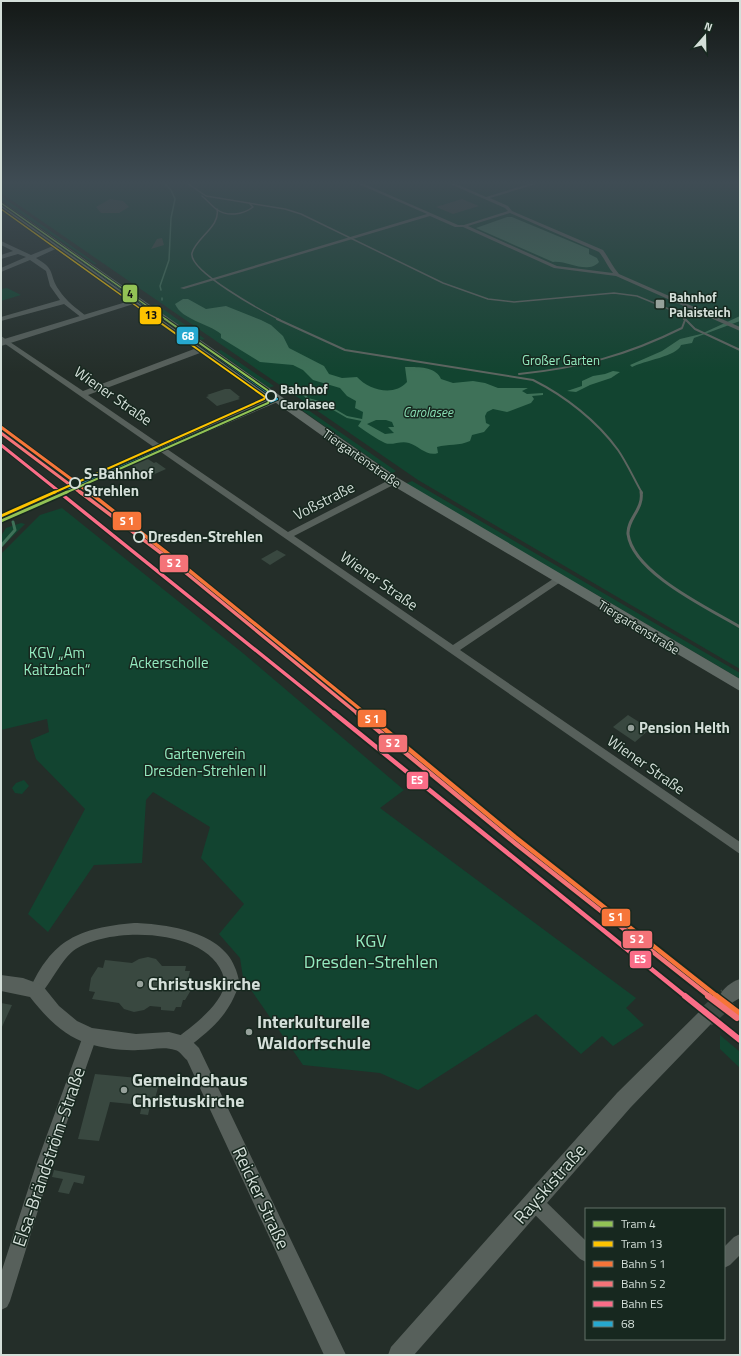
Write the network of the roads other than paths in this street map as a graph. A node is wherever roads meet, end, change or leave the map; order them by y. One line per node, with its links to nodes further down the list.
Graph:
1 (7, 246): 7 (street)
2 (57, 246): 9 (street)
3 (62, 246): 16 (main road, Tiergartenstraße)
4 (324, 246): 14 (street)
5 (510, 246): 12 (street)
6 (590, 246): 10 (street)
7 (17, 252): 8 (street); 9 (street)
8 (1, 257)
9 (32, 257): 11 (street); 15 (street)
10 (609, 265): 12 (street); 13 (street)
11 (1, 270)
12 (590, 272): 13 (street)
13 (617, 275): 21 (street)
14 (182, 288)
15 (66, 301): 18 (street); 19 (street)
16 (139, 301): 19 (street); 23 (main road, Tiergartenstraße)
17 (1, 312): 18 (street)
18 (9, 317): 20 (street)
19 (84, 318): 22 (street)
20 (1, 319)
21 (740, 329)
22 (3, 341): 24 (street, Wiener Straße)
23 (205, 348): 24 (street); 25 (main road, Tiergartenstraße)
24 (83, 394): 26 (street, Wiener Straße)
25 (277, 399): 26 (street); 27 (main road, Tiergartenstraße)
26 (161, 448): 28 (street, Wiener Straße)
27 (394, 482): 28 (street, Voßstraße); 29 (main road, Tiergartenstraße)
28 (287, 536): 30 (street, Wiener Straße)
29 (559, 580): 30 (street); 31 (main road, Tiergartenstraße)
30 (453, 650): 32 (street, Wiener Straße)
31 (740, 686)
32 (740, 849)
33 (1, 983): 34 (street)
34 (36, 991): 36 (street); 37 (street)
35 (705, 1018): 38 (street, Rayskistraße)
36 (90, 1036): 37 (street); 42 (street, Elsa-Brändström-Straße)
37 (182, 1043): 43 (street, Reicker Straße)
38 (534, 1202): 40 (street); 44 (street, Rayskistraße)
39 (740, 1243): 41 (street)
40 (585, 1252)
41 (725, 1258)
42 (1, 1301)
43 (335, 1355)
44 (399, 1355)

